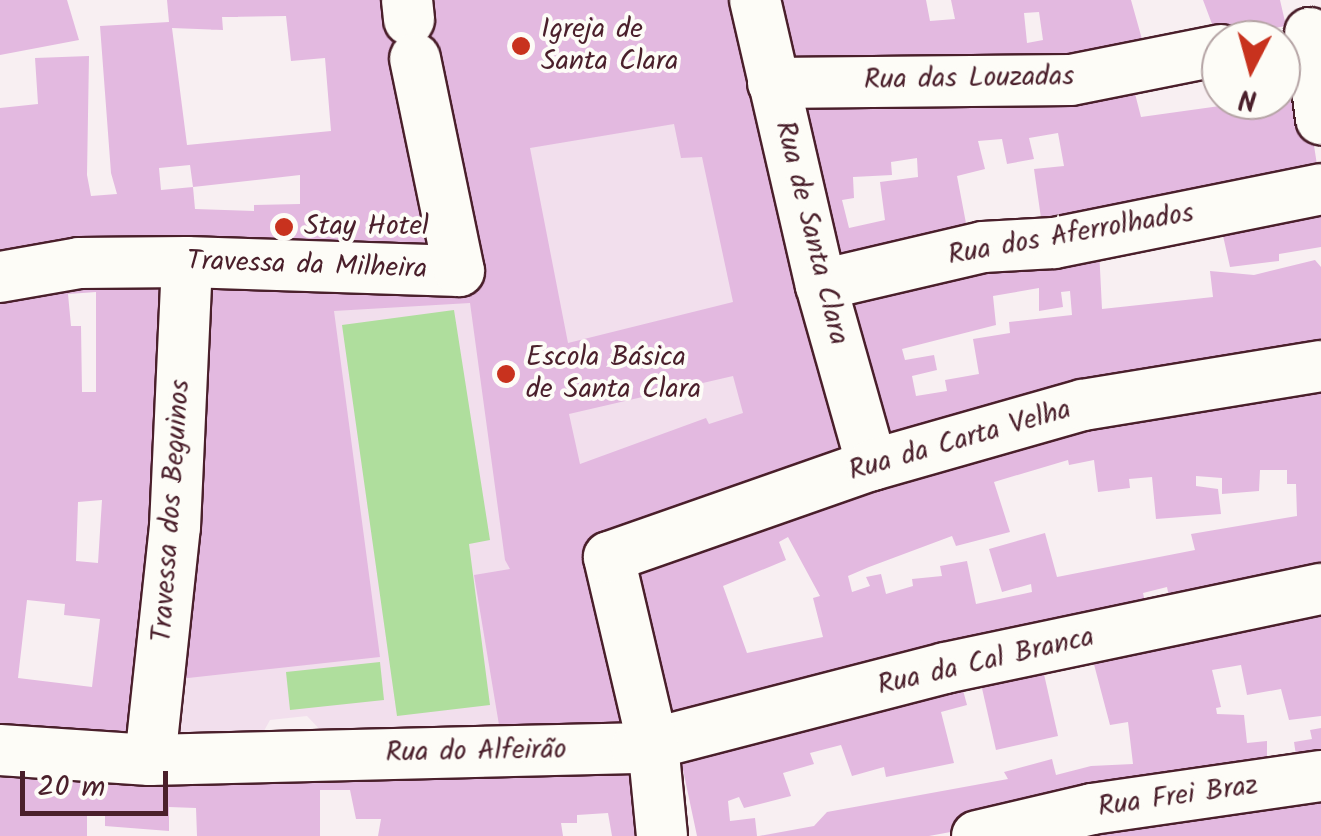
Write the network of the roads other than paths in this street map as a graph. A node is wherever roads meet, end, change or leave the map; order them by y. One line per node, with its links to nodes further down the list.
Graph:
1 (754, 0): 5 (street, Rua de Santa Clara)
2 (410, 26): 8 (street, Travessa da Milheira)
3 (1301, 34): 6 (street)
4 (1201, 54): 5 (street, Rua das Louzadas)
5 (774, 84): 10 (street, Rua de Santa Clara)
6 (1321, 119)
7 (1321, 189): 10 (street, Rua dos Aferrolhados)
8 (187, 262): 9 (street, Travessa da Milheira); 16 (street, Travessa dos Beguinos)
9 (0, 277)
10 (821, 285): 12 (street, Rua de Santa Clara)
11 (1321, 366): 12 (street, Rua da Carta Velha)
12 (872, 466): 14 (street, Rua da Carta Velha)
13 (1321, 589): 14 (street, Rua da Cal Branca)
14 (653, 745): 16 (street, Rua do Alfeirão); 18 (street)
15 (0, 750): 16 (street, Rua do Alfeirão)
16 (150, 760)
17 (1321, 776): 19 (street, Rua Frei Braz)
18 (662, 836)
19 (977, 836)

